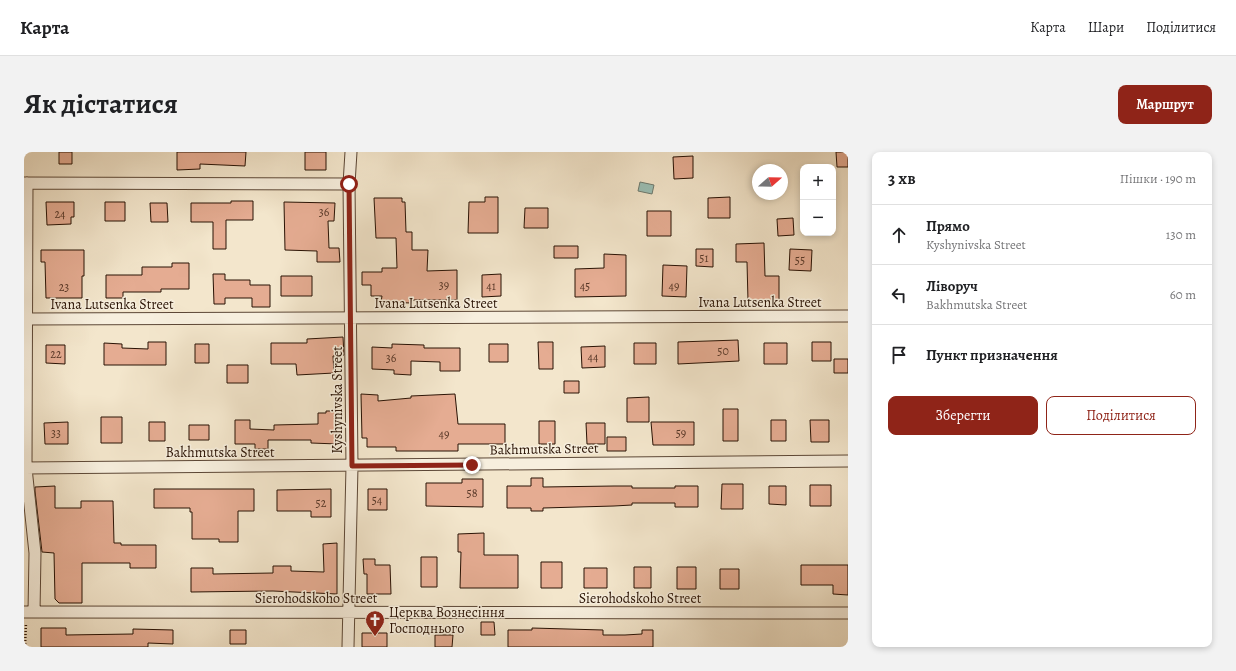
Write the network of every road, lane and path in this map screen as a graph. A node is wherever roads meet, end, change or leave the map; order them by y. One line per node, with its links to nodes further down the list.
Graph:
1 (351, 152): 3 (street, Kyshynivska Street)
2 (25, 183): 3 (street); 5 (street)
3 (349, 184): 6 (street, Kyshynivska Street)
4 (848, 316): 6 (street, Ivana Lutsenka Street)
5 (25, 319): 6 (street, Ivana Lutsenka Street); 9 (street)
6 (351, 319): 8 (street, Kyshynivska Street)
7 (848, 461): 8 (street, Bakhmutska Street)
8 (352, 466): 9 (street, Bakhmutska Street); 11 (street, Kyshynivska Street)
9 (25, 468): 10 (street)
10 (28, 612): 11 (street, Sierohodskoho Street); 13 (path)
11 (348, 613): 12 (street, Sierohodskoho Street); 14 (street, Kyshynivska Street)
12 (848, 613)
13 (25, 647)
14 (348, 647)

